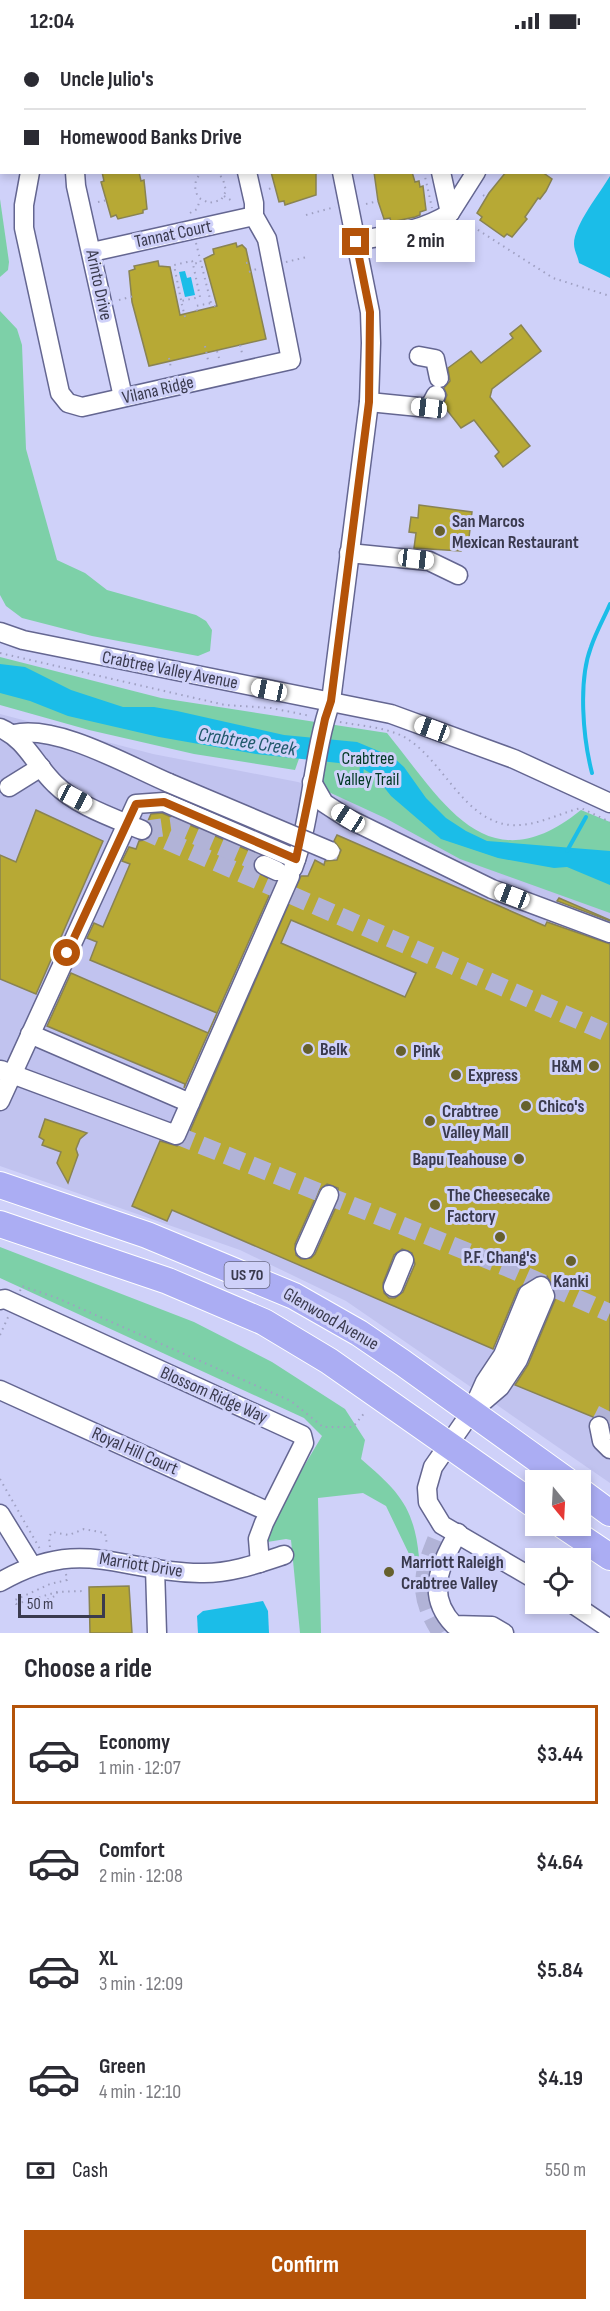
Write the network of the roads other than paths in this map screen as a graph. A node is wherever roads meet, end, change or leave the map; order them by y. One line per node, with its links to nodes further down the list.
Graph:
1 (30, 174): 12 (street, Vilana Ridge)
2 (75, 174): 10 (street, Arinto Drive)
3 (247, 174): 8 (street, Vilana Ridge)
4 (342, 174): 9 (street)
5 (441, 174): 7 (street)
6 (474, 174): 7 (street)
7 (442, 214): 9 (street)
8 (254, 216): 10 (street, Tannat Court); 12 (street, Vilana Ridge)
9 (356, 242): 13 (street)
10 (92, 252): 12 (street, Arinto Drive)
11 (419, 356): 13 (street)
12 (123, 398)
13 (369, 402): 14 (street)
14 (349, 552): 15 (street); 17 (street)
15 (458, 575)
16 (0, 633): 17 (street, Crabtree Valley Avenue)
17 (331, 701): 21 (street); 23 (street, Crabtree Valley Avenue)
18 (7, 731): 19 (street); 20 (street)
19 (63, 740): 20 (street); 26 (street, bridge)
20 (46, 772): 22 (street); 24 (street)
21 (312, 782): 27 (street); 28 (street)
22 (9, 787)
23 (610, 803)
24 (125, 823): 25 (street); 27 (street); 29 (street)
25 (142, 830)
26 (330, 851)
27 (284, 868): 32 (street)
28 (610, 933)
29 (30, 1034): 30 (street); 32 (street)
30 (6, 1072): 31 (street); 32 (street)
31 (0, 1101)
32 (190, 1103)
33 (0, 1185): 41 (highway, Glenwood Avenue / US 70)
34 (329, 1195): 36 (street)
35 (0, 1224): 43 (highway, Glenwood Avenue / US 70)
36 (305, 1249)
37 (404, 1260): 38 (street)
38 (393, 1287)
39 (9, 1302): 48 (street, Blossom Ridge Way)
40 (0, 1390): 48 (street, Royal Hill Court)
41 (472, 1411): 41 (street); 43 (street); 45 (highway, Glenwood Avenue / US 70)
42 (599, 1426): 44 (street)
43 (448, 1446): 46 (highway, Glenwood Avenue / US 70); 51 (street)
44 (610, 1449)
45 (552, 1470)
46 (525, 1498)
47 (591, 1499): 49 (highway)
48 (269, 1512): 55 (street, Blossom Ridge Way)
49 (610, 1513)
50 (0, 1514): 56 (street)
51 (458, 1533): 58 (street); 61 (street)
52 (579, 1536): 54 (highway)
53 (284, 1555): 55 (street, Marriott Drive)
54 (610, 1557)
55 (260, 1563): 57 (street, Marriott Drive)
56 (32, 1566): 57 (street, Marriott Drive); 59 (street, Marriott Drive)
57 (155, 1568): 63 (street)
58 (525, 1573)
59 (0, 1582)
60 (588, 1614): 62 (street)
61 (450, 1629): 64 (street)
62 (610, 1629)
63 (157, 1633)
64 (504, 1633)

